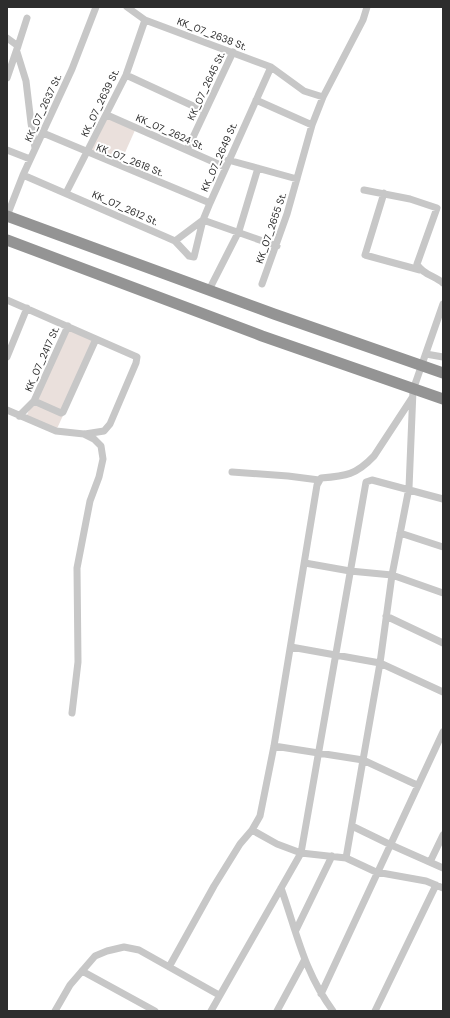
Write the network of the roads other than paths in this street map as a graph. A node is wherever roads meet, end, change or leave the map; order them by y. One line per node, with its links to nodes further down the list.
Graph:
1 (96, 7): 17 (street, KK_07_2637 St.)
2 (127, 7): 5 (street, KK_07_2638 St.)
3 (368, 7): 12 (street, KK_07_2655 St.)
4 (27, 18): 7 (street)
5 (145, 20): 8 (street, KK_07_2638 St.); 10 (street, KK_07_2639 St.)
6 (7, 38): 7 (street)
7 (18, 49): 11 (street); 18 (street)
8 (232, 52): 9 (street, KK_07_2638 St.); 14 (street, KK_07_2645 St.)
9 (271, 67): 12 (street, KK_07_2638 St.); 13 (street, KK_07_2649 St.)
10 (126, 75): 14 (street); 15 (street, KK_07_2639 St.)
11 (7, 78)
12 (323, 97): 16 (street, KK_07_2655 St.)
13 (256, 100): 16 (street); 23 (street, KK_07_2649 St.)
14 (204, 111): 20 (street, KK_07_2645 St.)
15 (107, 115): 20 (street, KK_07_2624 St.); 21 (street, KK_07_2639 St.)
16 (312, 125): 27 (street, KK_07_2655 St.)
17 (43, 133): 18 (street, KK_07_2637 St.); 21 (street, KK_07_2618 St.)
18 (36, 148): 22 (street, KK_07_2637 St.)
19 (7, 150): 22 (street)
20 (187, 150): 24 (street, KK_07_2624 St.)
21 (87, 153): 29 (street, KK_07_2639 St.); 31 (street, KK_07_2618 St.)
22 (30, 160): 26 (street, KK_07_2637 St.)
23 (228, 160): 24 (street, KK_07_2649 St.); 25 (street)
24 (225, 168): 31 (street, KK_07_2649 St.)
25 (258, 168): 27 (street); 34 (street)
26 (23, 175): 29 (street, KK_07_2612 St.); 32 (street, KK_07_2637 St.)
27 (297, 179): 37 (street, KK_07_2655 St.)
28 (364, 190): 30 (street)
29 (66, 193): 36 (street, KK_07_2612 St.)
30 (384, 193): 39 (street); 39 (street)
31 (210, 203): 33 (street, KK_07_2649 St.)
32 (7, 216): 42 (highway)
33 (203, 220): 34 (street); 36 (street); 38 (street, KK_07_2649 St.)
34 (239, 231): 37 (street); 42 (street)
35 (7, 240): 53 (highway)
36 (175, 241): 38 (street, KK_07_2612 St.)
37 (277, 246): 41 (street, KK_07_2655 St.)
38 (192, 257)
39 (420, 270): 40 (street)
40 (443, 283)
41 (262, 284)
42 (209, 290): 51 (highway)
43 (7, 300): 45 (street)
44 (443, 304): 48 (street)
45 (27, 308): 46 (street); 49 (street)
46 (68, 326): 47 (street); 55 (street, KK_07_2417 St.)
47 (96, 339): 55 (street); 58 (street)
48 (426, 354): 50 (street); 51 (street)
49 (7, 357)
50 (443, 357)
51 (421, 365): 52 (highway); 53 (street)
52 (443, 373)
53 (413, 394): 54 (highway); 60 (street); 61 (street)
54 (443, 399)
55 (34, 401): 57 (street)
56 (7, 410): 57 (street)
57 (19, 416): 58 (street)
58 (84, 434): 75 (street)
59 (232, 472): 60 (street)
60 (319, 480): 65 (street)
61 (409, 488): 62 (street); 63 (street); 66 (street)
62 (443, 499)
63 (400, 533): 64 (street); 67 (street)
64 (443, 547)
65 (305, 563): 66 (street); 71 (street)
66 (350, 571): 67 (street); 72 (street)
67 (392, 576): 68 (street); 69 (street)
68 (443, 593)
69 (386, 616): 70 (street); 73 (street)
70 (443, 643)
71 (291, 647): 72 (street); 78 (street)
72 (336, 654): 73 (street); 79 (street)
73 (380, 663): 74 (street); 80 (street)
74 (443, 692)
75 (72, 713)
76 (443, 732): 77 (street)
77 (441, 740): 81 (street)
78 (274, 746): 79 (street); 83 (street)
79 (320, 752): 80 (street); 86 (street)
80 (363, 760): 81 (street); 82 (street)
81 (417, 785): 85 (street)
82 (352, 826): 85 (street); 88 (street)
83 (252, 830): 86 (street); 97 (street)
84 (443, 835): 89 (street)
85 (389, 844): 89 (street); 91 (street)
86 (301, 853): 87 (street); 93 (street)
87 (332, 856): 88 (street); 95 (street)
88 (346, 858): 91 (street)
89 (430, 862): 90 (street)
90 (443, 868)
91 (376, 872): 92 (street); 99 (street)
92 (436, 885): 94 (street); 106 (street)
93 (280, 888): 95 (street); 100 (street)
94 (443, 888)
95 (296, 930): 96 (street)
96 (304, 961): 99 (street); 104 (street)
97 (169, 967): 98 (street); 100 (street)
98 (82, 971): 101 (street); 102 (street)
99 (320, 994): 105 (street)
100 (219, 996): 103 (street)
101 (55, 1011)
102 (155, 1011)
103 (210, 1011)
104 (277, 1011)
105 (333, 1011)
106 (374, 1011)

